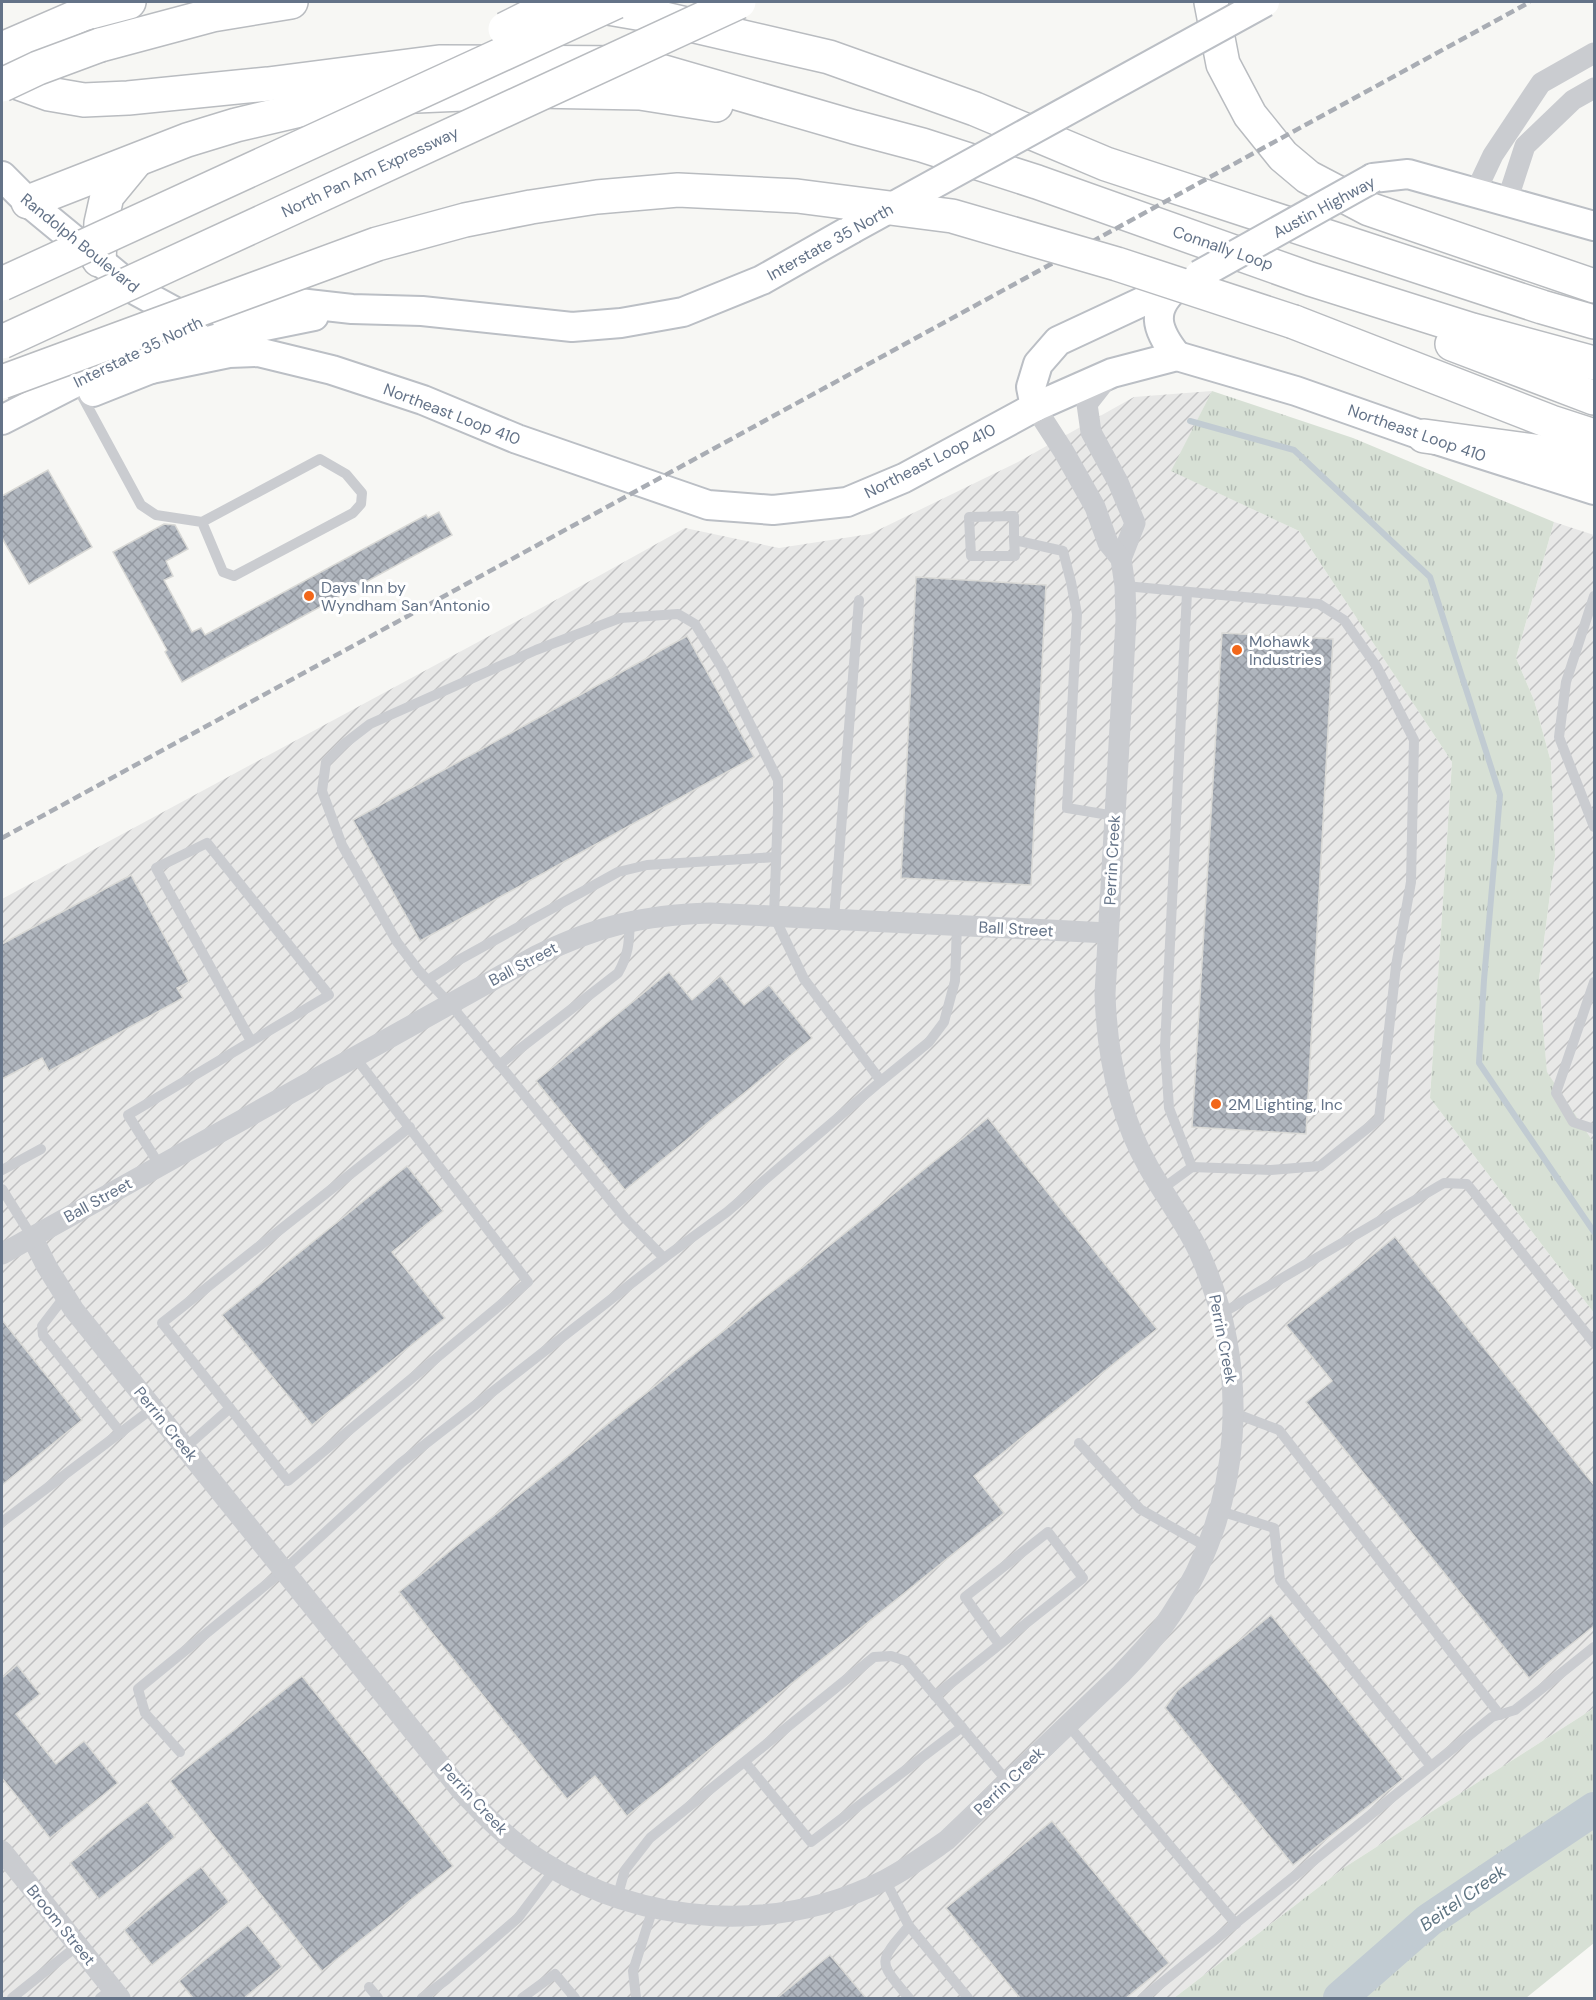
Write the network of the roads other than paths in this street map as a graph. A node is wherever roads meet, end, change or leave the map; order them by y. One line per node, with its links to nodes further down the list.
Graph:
1 (129, 2): 9 (highway)
2 (291, 2): 12 (highway, bridge)
3 (559, 2): 23 (highway, bridge)
4 (568, 2): 30 (highway)
5 (616, 2): 25 (highway, bridge)
6 (739, 2): 31 (highway, North Pan Am Expressway, bridge)
7 (1211, 2): 26 (highway)
8 (1265, 2): 27 (main road, Interstate 35 North, bridge)
9 (2, 49)
10 (1594, 53): 18 (street)
11 (2, 77): 14 (highway)
12 (2, 85)
13 (1594, 88): 19 (street)
14 (854, 128): 15 (highway); 17 (highway, Connally Loop)
15 (136, 161): 20 (highway); 22 (highway)
16 (2, 176): 20 (main road, Randolph Boulevard)
17 (1037, 182): 33 (highway, Connally Loop); 38 (highway)
18 (1475, 193): 19 (main road, Austin Highway); 24 (main road, Austin Highway, bridge)
19 (1506, 201): 21 (main road, Austin Highway)
20 (27, 202): 22 (main road, Randolph Boulevard)
21 (1594, 226)
22 (99, 260): 28 (main road, Randolph Boulevard)
23 (2, 279)
24 (1188, 280): 32 (main road, Austin Highway); 39 (main road)
25 (2, 284)
26 (1594, 286)
27 (352, 309): 28 (main road, Interstate 35 North); 34 (main road, Interstate 35 North)
28 (194, 322): 40 (main road, Interstate 35 North)
29 (1294, 322): 36 (highway, bridge); 38 (highway); 43 (highway)
30 (1594, 322)
31 (2, 342)
32 (1177, 356): 35 (main road, Northeast Loop 410); 42 (main road, Northeast Loop 410)
33 (1594, 363)
34 (151, 369): 37 (main road, Interstate 35 North); 39 (main road, Northeast Loop 410)
35 (1112, 373): 39 (main road, Northeast Loop 410); 48 (street, Perrin Creek)
36 (2, 382)
37 (82, 396): 41 (main road, Interstate 35 North); 46 (lane)
38 (1594, 400)
39 (1035, 407): 48 (street, Perrin Creek)
40 (2, 420)
41 (2, 428)
42 (1424, 436): 44 (highway); 45 (main road, Northeast Loop 410)
43 (1594, 436)
44 (1594, 459)
45 (1594, 490)
46 (202, 522): 46 (lane)
47 (1014, 540): 47 (lane); 53 (lane)
48 (1121, 559): 49 (street, Perrin Creek)
49 (1125, 586): 50 (lane); 53 (street, Perrin Creek)
50 (1187, 592): 72 (lane); 72 (lane)
51 (1594, 596): 54 (lane)
52 (859, 600): 57 (lane)
53 (1115, 816): 60 (street, Perrin Creek)
54 (1594, 827)
55 (776, 858): 56 (lane); 61 (lane); 61 (lane)
56 (774, 916): 57 (street, Ball Street); 58 (street, Ball Street); 67 (lane)
57 (834, 919): 59 (street, Ball Street)
58 (630, 921): 63 (street, Ball Street); 66 (lane)
59 (957, 925): 60 (street, Ball Street); 67 (lane)
60 (1108, 933): 75 (street, Perrin Creek)
61 (428, 980): 63 (lane)
62 (1594, 982): 69 (lane)
63 (450, 1004): 65 (street, Ball Street); 66 (lane)
64 (252, 1041): 64 (lane); 71 (lane)
65 (355, 1057): 68 (lane); 71 (street, Ball Street)
66 (499, 1065): 78 (lane)
67 (881, 1081): 78 (lane)
68 (410, 1127): 83 (lane); 83 (lane)
69 (1594, 1129)
70 (41, 1149): 73 (lane)
71 (160, 1166): 76 (street, Ball Street)
72 (1192, 1167): 75 (lane)
73 (2, 1170)
74 (2, 1189): 76 (lane)
75 (1162, 1189): 80 (street, Perrin Creek)
76 (32, 1237): 77 (street, Ball Street); 79 (street, Perrin Creek)
77 (2, 1254)
78 (664, 1258): 91 (lane)
79 (65, 1296): 82 (street, Perrin Creek); 85 (lane)
80 (1221, 1314): 81 (lane); 84 (street, Perrin Creek)
81 (1594, 1343)
82 (153, 1408): 85 (lane); 87 (street, Perrin Creek)
83 (230, 1408): 87 (lane)
84 (1234, 1413): 88 (street, Perrin Creek); 95 (lane)
85 (121, 1432): 89 (lane)
86 (1078, 1443): 90 (lane)
87 (185, 1448): 91 (street, Perrin Creek)
88 (1220, 1511): 90 (street, Perrin Creek); 100 (lane)
89 (2, 1522)
90 (1207, 1547): 96 (street, Perrin Creek)
91 (284, 1570): 98 (lane); 103 (street, Perrin Creek)
92 (999, 1644): 92 (lane); 94 (lane)
93 (1594, 1647): 95 (lane)
94 (935, 1696): 97 (lane); 99 (lane)
95 (1500, 1715): 100 (lane)
96 (1068, 1725): 101 (street, Perrin Creek); 107 (lane)
97 (962, 1727): 99 (lane); 101 (lane)
98 (180, 1752)
99 (745, 1762): 105 (lane)
100 (1431, 1766): 107 (lane)
101 (1008, 1782): 104 (street, Perrin Creek)
102 (3, 1856): 109 (street, Broom Street)
103 (555, 1869): 105 (street, Perrin Creek); 114 (lane)
104 (885, 1880): 106 (street, Perrin Creek); 108 (lane)
105 (617, 1898): 106 (street, Perrin Creek)
106 (653, 1908): 117 (lane)
107 (1236, 1924): 120 (lane)
108 (909, 1926): 118 (lane); 119 (lane)
109 (77, 1946): 111 (street, Broom Street); 112 (lane)
110 (369, 1987): 113 (lane)
111 (111, 1995)
112 (12, 1998)
113 (378, 1998)
114 (422, 1998)
115 (522, 1998): 116 (lane)
116 (575, 1998)
117 (636, 1998)
118 (909, 1998)
119 (968, 1998)
120 (1143, 1998)

